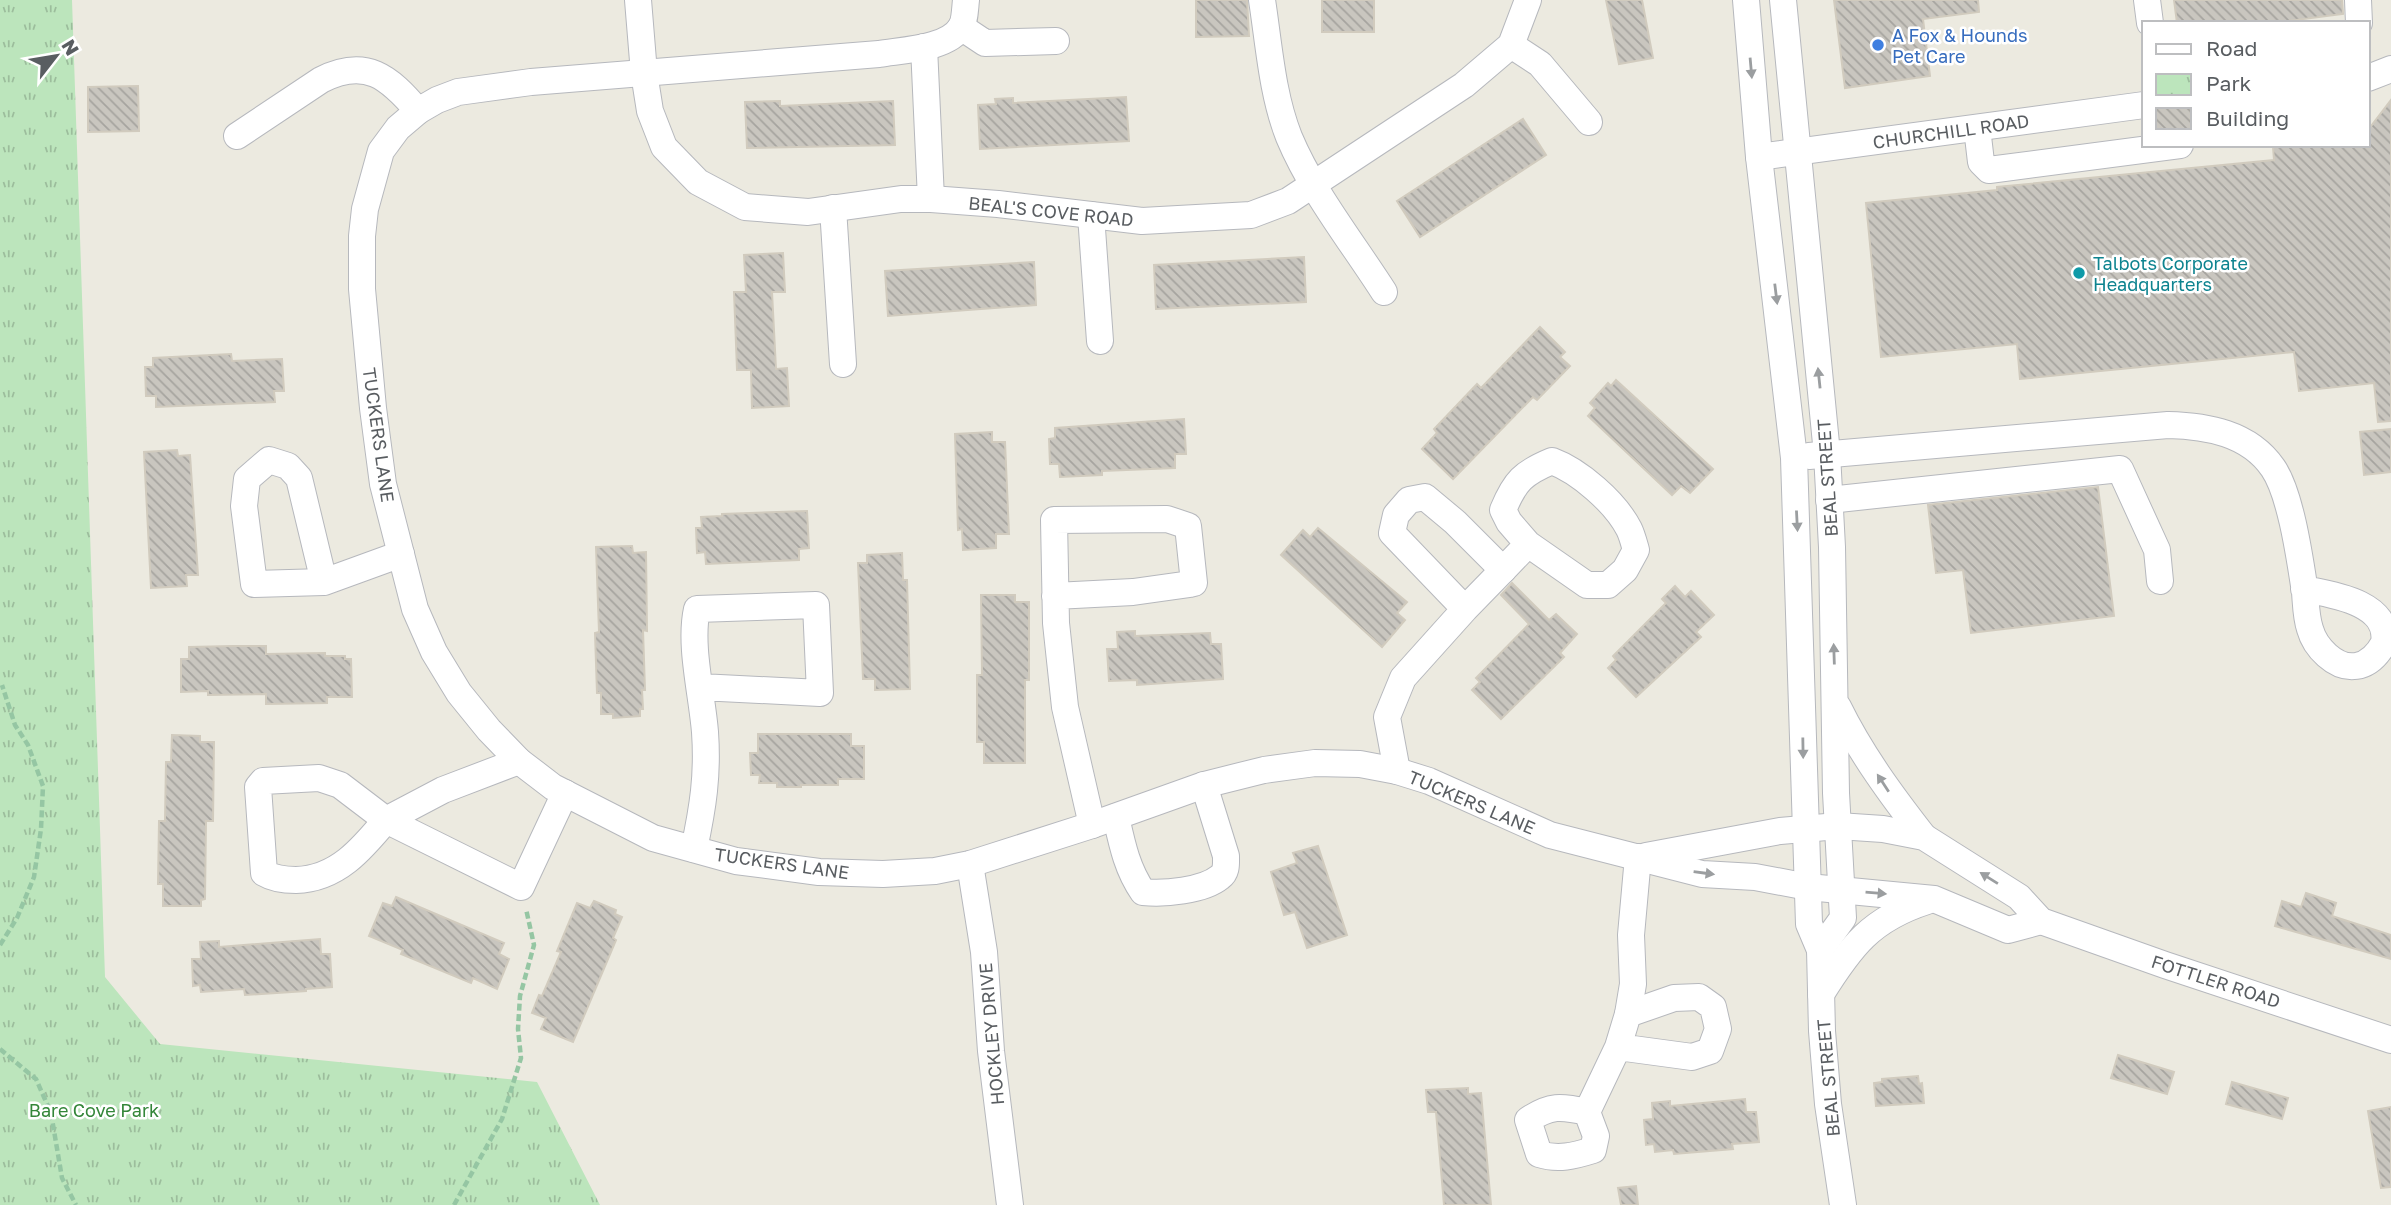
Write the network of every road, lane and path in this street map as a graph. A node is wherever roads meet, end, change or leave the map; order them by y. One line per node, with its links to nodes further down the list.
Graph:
1 (638, 0): 16 (street, BEAL'S COVE ROAD)
2 (966, 0): 11 (street)
3 (1262, 0): 26 (street)
4 (1528, 0): 13 (street, BEAL'S COVE ROAD)
5 (1746, 0): 25 (street, BEAL STREET, one-way to 25)
6 (1783, 0): 24 (street, BEAL STREET)
7 (2147, 0): 9 (street)
8 (2358, 0): 10 (street)
9 (2150, 21)
10 (2359, 21)
11 (961, 27): 12 (street); 14 (street, TUCKERS LANE)
12 (1056, 41)
13 (1511, 45): 20 (street); 26 (street, BEAL'S COVE ROAD)
14 (924, 47): 16 (street, TUCKERS LANE); 27 (street)
15 (2391, 69): 17 (street)
16 (644, 74): 19 (street, TUCKERS LANE); 28 (street, BEAL'S COVE ROAD)
17 (2370, 77)
18 (2142, 105): 21 (street, CHURCHILL ROAD)
19 (418, 111): 22 (street); 37 (street, TUCKERS LANE)
20 (1589, 122)
21 (1977, 128): 23 (street); 24 (street, CHURCHILL ROAD)
22 (237, 136)
23 (2165, 147)
24 (1797, 152): 25 (street, CHURCHILL ROAD); 33 (street, BEAL STREET, one-way to 24)
25 (1759, 157): 34 (street, BEAL STREET, one-way to 34)
26 (1314, 185): 29 (street, BEAL'S COVE ROAD); 30 (street)
27 (931, 199): 28 (street, BEAL'S COVE ROAD); 29 (street, BEAL'S COVE ROAD)
28 (833, 208): 32 (street)
29 (1091, 215): 31 (street)
30 (1384, 292)
31 (1100, 341)
32 (843, 364)
33 (1827, 454): 34 (street); 35 (street, BEAL STREET); 41 (street)
34 (1794, 458): 55 (street, BEAL STREET, one-way to 55)
35 (1829, 500): 39 (street); 47 (street, BEAL STREET, one-way to 35)
36 (1528, 544): 36 (street); 38 (street)
37 (401, 554): 40 (street); 48 (street, TUCKERS LANE)
38 (1503, 570): 43 (street); 43 (street)
39 (2160, 581)
40 (324, 582): 40 (street)
41 (2304, 589)
42 (1055, 596): 42 (street); 53 (street)
43 (1465, 609): 49 (street)
44 (0, 678): 45 (path)
45 (1, 686): 65 (path)
46 (700, 687): 46 (street); 57 (street)
47 (1836, 701): 54 (street, BEAL STREET); 56 (street, one-way to 47)
48 (519, 761): 51 (street, TUCKERS LANE); 52 (street)
49 (1397, 771): 50 (street, TUCKERS LANE); 58 (street, TUCKERS LANE)
50 (1203, 785): 53 (street, TUCKERS LANE); 53 (street)
51 (565, 793): 57 (street, TUCKERS LANE); 60 (street)
52 (386, 820): 52 (street); 60 (street)
53 (1104, 821): 59 (street, TUCKERS LANE)
54 (1838, 826): 55 (street, FOTTLER ROAD); 56 (street, FOTTLER ROAD); 62 (street, BEAL STREET)
55 (1804, 829): 58 (street, TUCKERS LANE); 61 (street, BEAL STREET)
56 (1924, 837): 64 (street, FOTTLER ROAD, one-way to 56)
57 (694, 849): 59 (street, TUCKERS LANE)
58 (1638, 857): 61 (street, TUCKERS LANE, one-way to 61); 68 (street)
59 (970, 864): 75 (street, HOCKLEY DRIVE)
60 (521, 887): 74 (path)
61 (1808, 887): 62 (street); 66 (street, BEAL STREET)
62 (1843, 890): 63 (street, one-way to 63); 66 (street, BEAL STREET)
63 (1934, 899): 64 (street); 67 (street)
64 (2041, 921): 69 (street, FOTTLER ROAD)
65 (0, 945)
66 (1821, 950): 67 (street, BEAL STREET)
67 (1821, 994): 76 (street, BEAL STREET)
68 (1628, 1014): 70 (street); 70 (street)
69 (2391, 1040)
70 (1618, 1047): 72 (street)
71 (0, 1049): 73 (path)
72 (1587, 1112)
73 (76, 1205)
74 (454, 1205)
75 (1010, 1205)
76 (1843, 1205)

